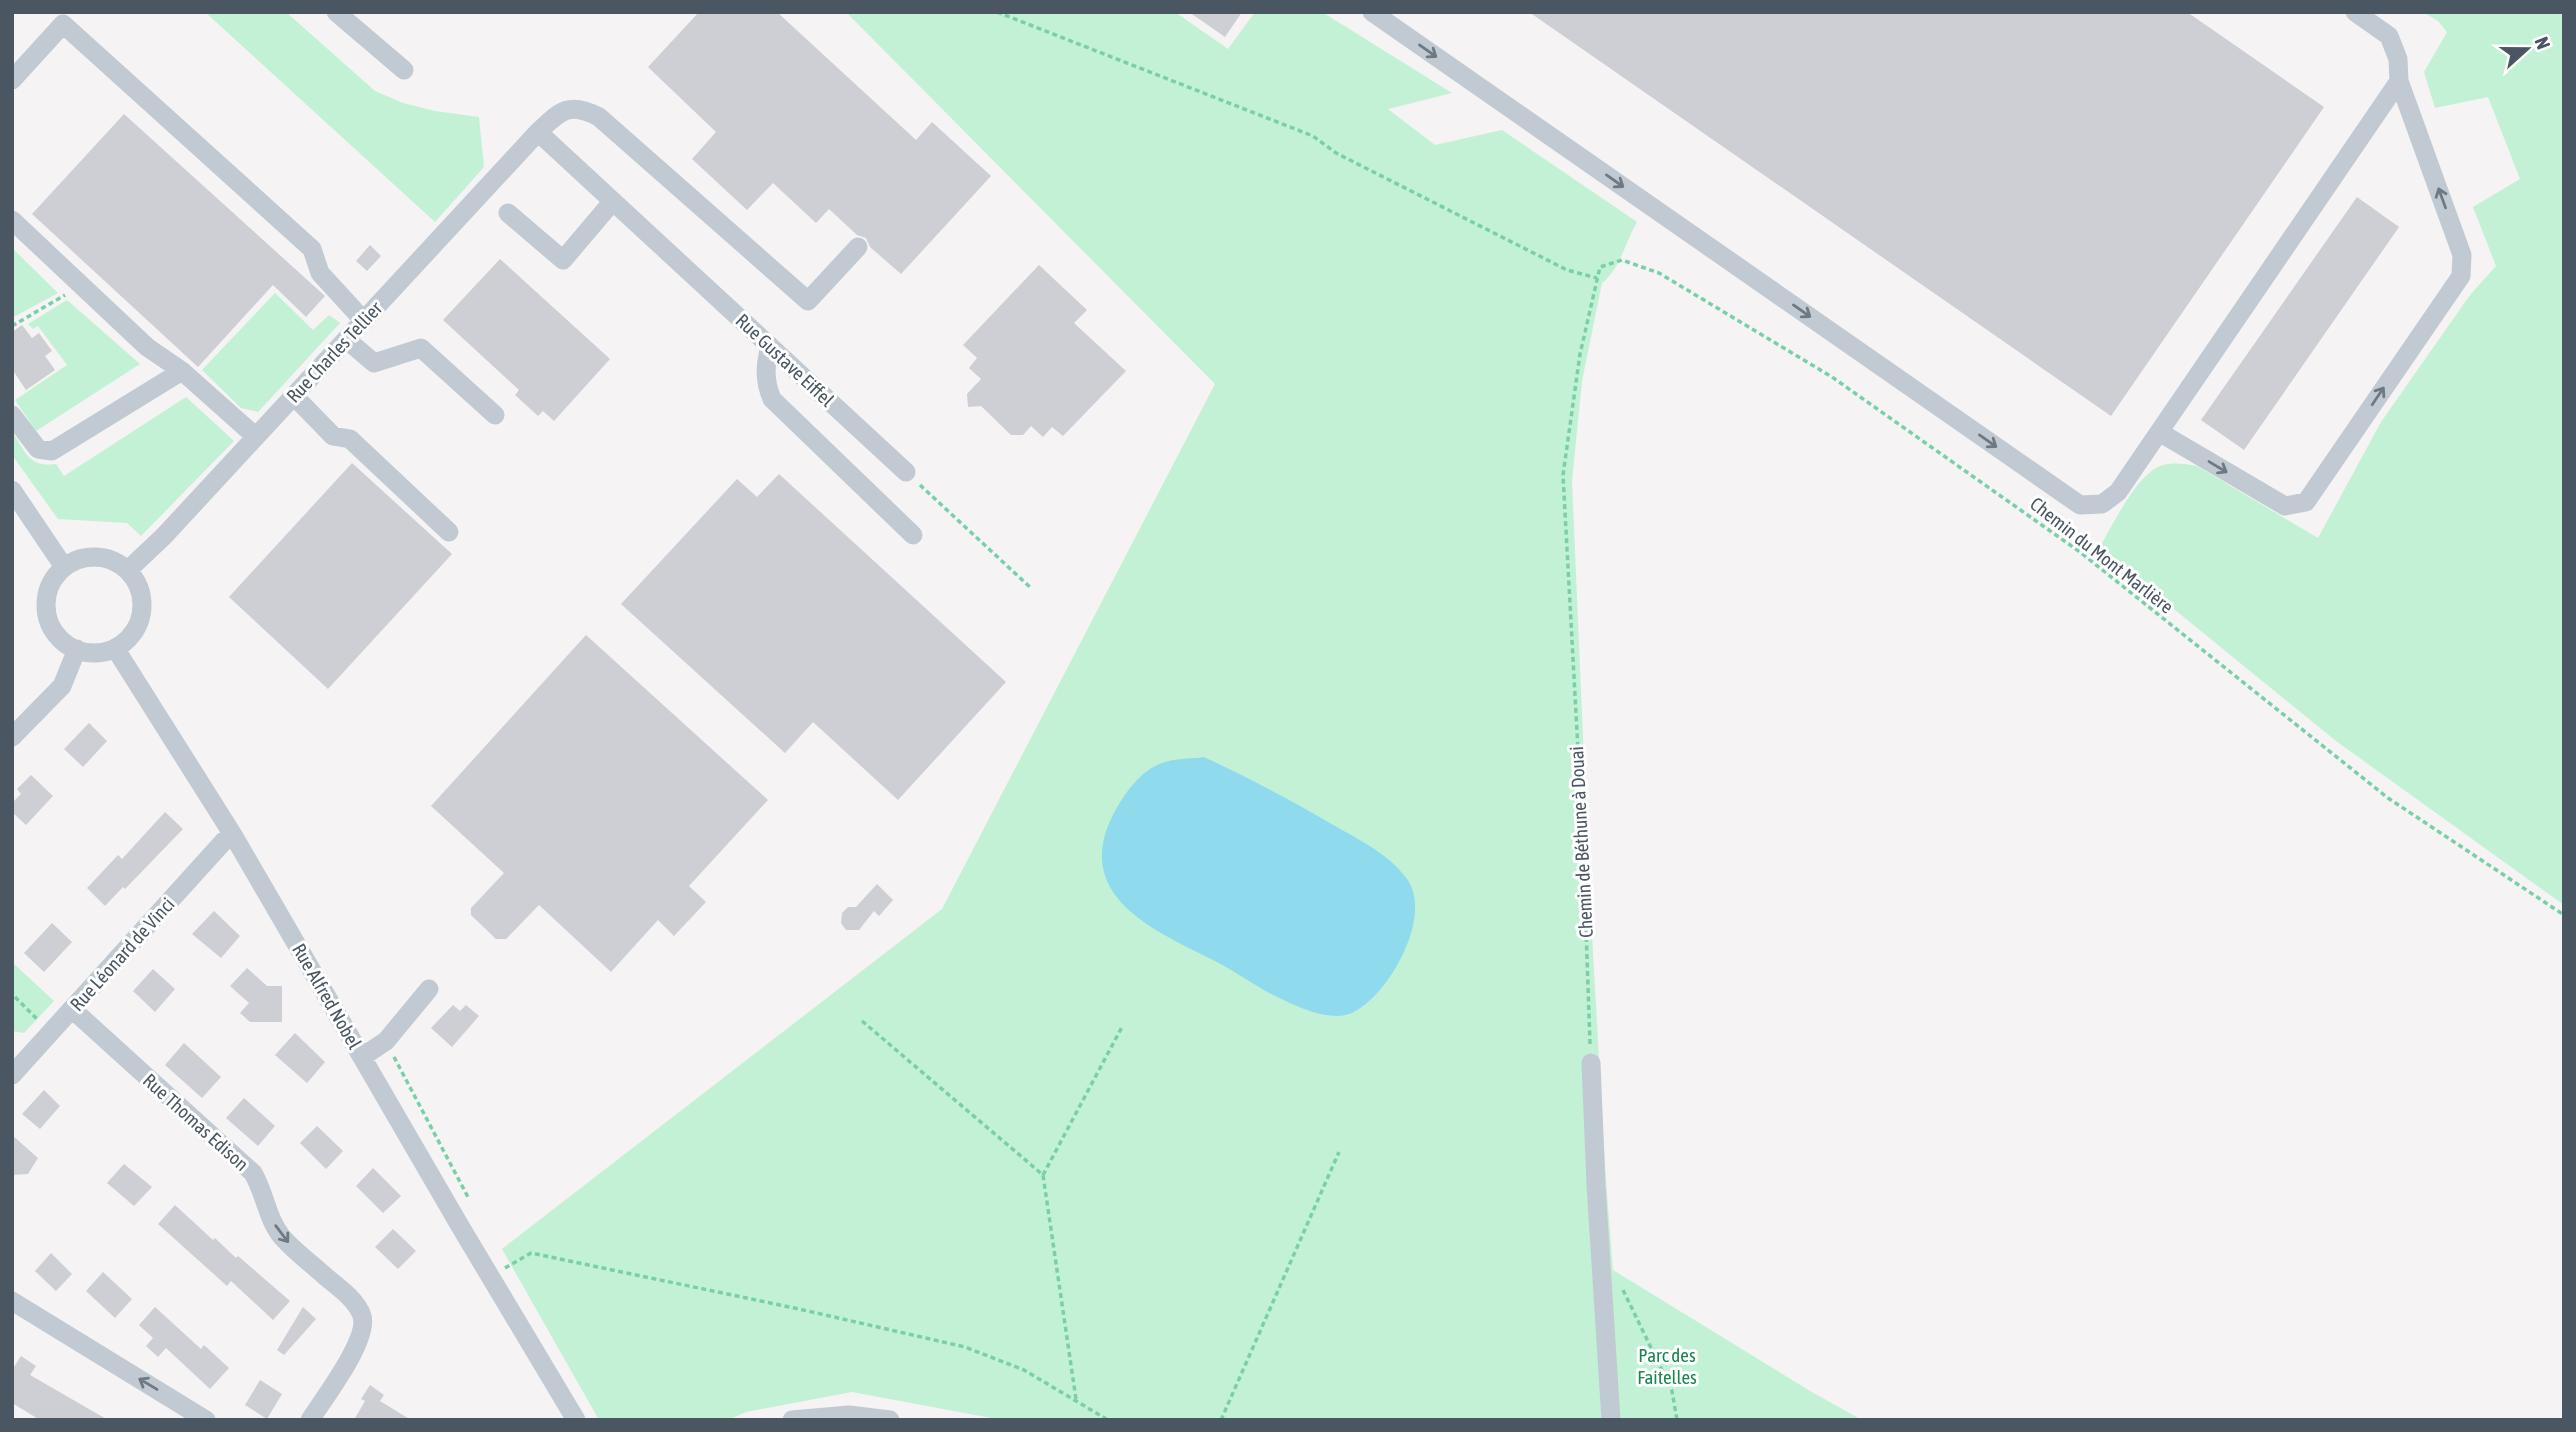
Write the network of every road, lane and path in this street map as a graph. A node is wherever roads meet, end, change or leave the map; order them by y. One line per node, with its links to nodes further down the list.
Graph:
1 (336, 12): 5 (street)
2 (997, 12): 14 (path)
3 (1372, 12): 24 (street, one-way to 24)
4 (2355, 12): 7 (street)
5 (404, 70)
6 (12, 80): 16 (street)
7 (2399, 81): 24 (street); 24 (street, one-way to 7)
8 (538, 132): 9 (street, Rue Gustave Eiffel); 12 (street, Rue Charles Tellier); 16 (street, Rue Charles Tellier)
9 (613, 201): 10 (street); 19 (street, Rue Gustave Eiffel)
10 (508, 214)
11 (12, 220): 15 (street)
12 (858, 247)
13 (1600, 267): 14 (path, Chemin de Béthune à Douai); 37 (path, Chemin du Mont Marlière)
14 (1597, 278): 46 (path, Chemin de Béthune à Douai)
15 (82, 286): 17 (path); 20 (street)
16 (363, 321): 18 (street, Rue Charles Tellier)
17 (12, 326)
18 (346, 339): 21 (street, Rue Charles Tellier); 23 (street)
19 (770, 346): 26 (street, Rue Gustave Eiffel); 29 (street)
20 (182, 371): 22 (street); 25 (street)
21 (294, 396): 25 (street, Rue Charles Tellier); 28 (street)
22 (12, 415)
23 (495, 415)
24 (2159, 432)
25 (256, 437): 31 (street, Rue Charles Tellier)
26 (906, 472): 32 (path)
27 (12, 490): 30 (street)
28 (449, 532)
29 (913, 535)
30 (64, 567): 31 (street); 34 (street)
31 (128, 570): 33 (street)
32 (1032, 589)
33 (115, 648): 34 (street); 36 (street, Rue Alfred Nobel)
34 (77, 649): 35 (street)
35 (12, 737)
36 (233, 835): 40 (street, Rue Léonard de Vinci); 45 (street, Rue Alfred Nobel)
37 (2564, 915)
38 (429, 989): 44 (street)
39 (15, 997): 43 (path)
40 (72, 1009): 43 (street, Rue Léonard de Vinci); 56 (street, Rue Thomas Edison, one-way to 56)
41 (862, 1021): 49 (path)
42 (1122, 1027): 49 (path)
43 (51, 1032): 47 (street, Rue Léonard de Vinci)
44 (386, 1041): 45 (street); 50 (path)
45 (362, 1057): 52 (street, Rue Alfred Nobel)
46 (1591, 1063): 51 (street)
47 (12, 1075)
48 (1339, 1152): 61 (path)
49 (1043, 1175): 54 (path)
50 (474, 1208)
51 (1602, 1270): 62 (street); 63 (path)
52 (499, 1279): 54 (path); 57 (street, Rue Alfred Nobel)
53 (12, 1301): 55 (street, one-way to 53)
54 (1076, 1400): 60 (path)
55 (206, 1420)
56 (310, 1420)
57 (576, 1420)
58 (792, 1420): 59 (street)
59 (890, 1420)
60 (1108, 1420)
61 (1221, 1420)
62 (1611, 1420)
63 (1676, 1420)

